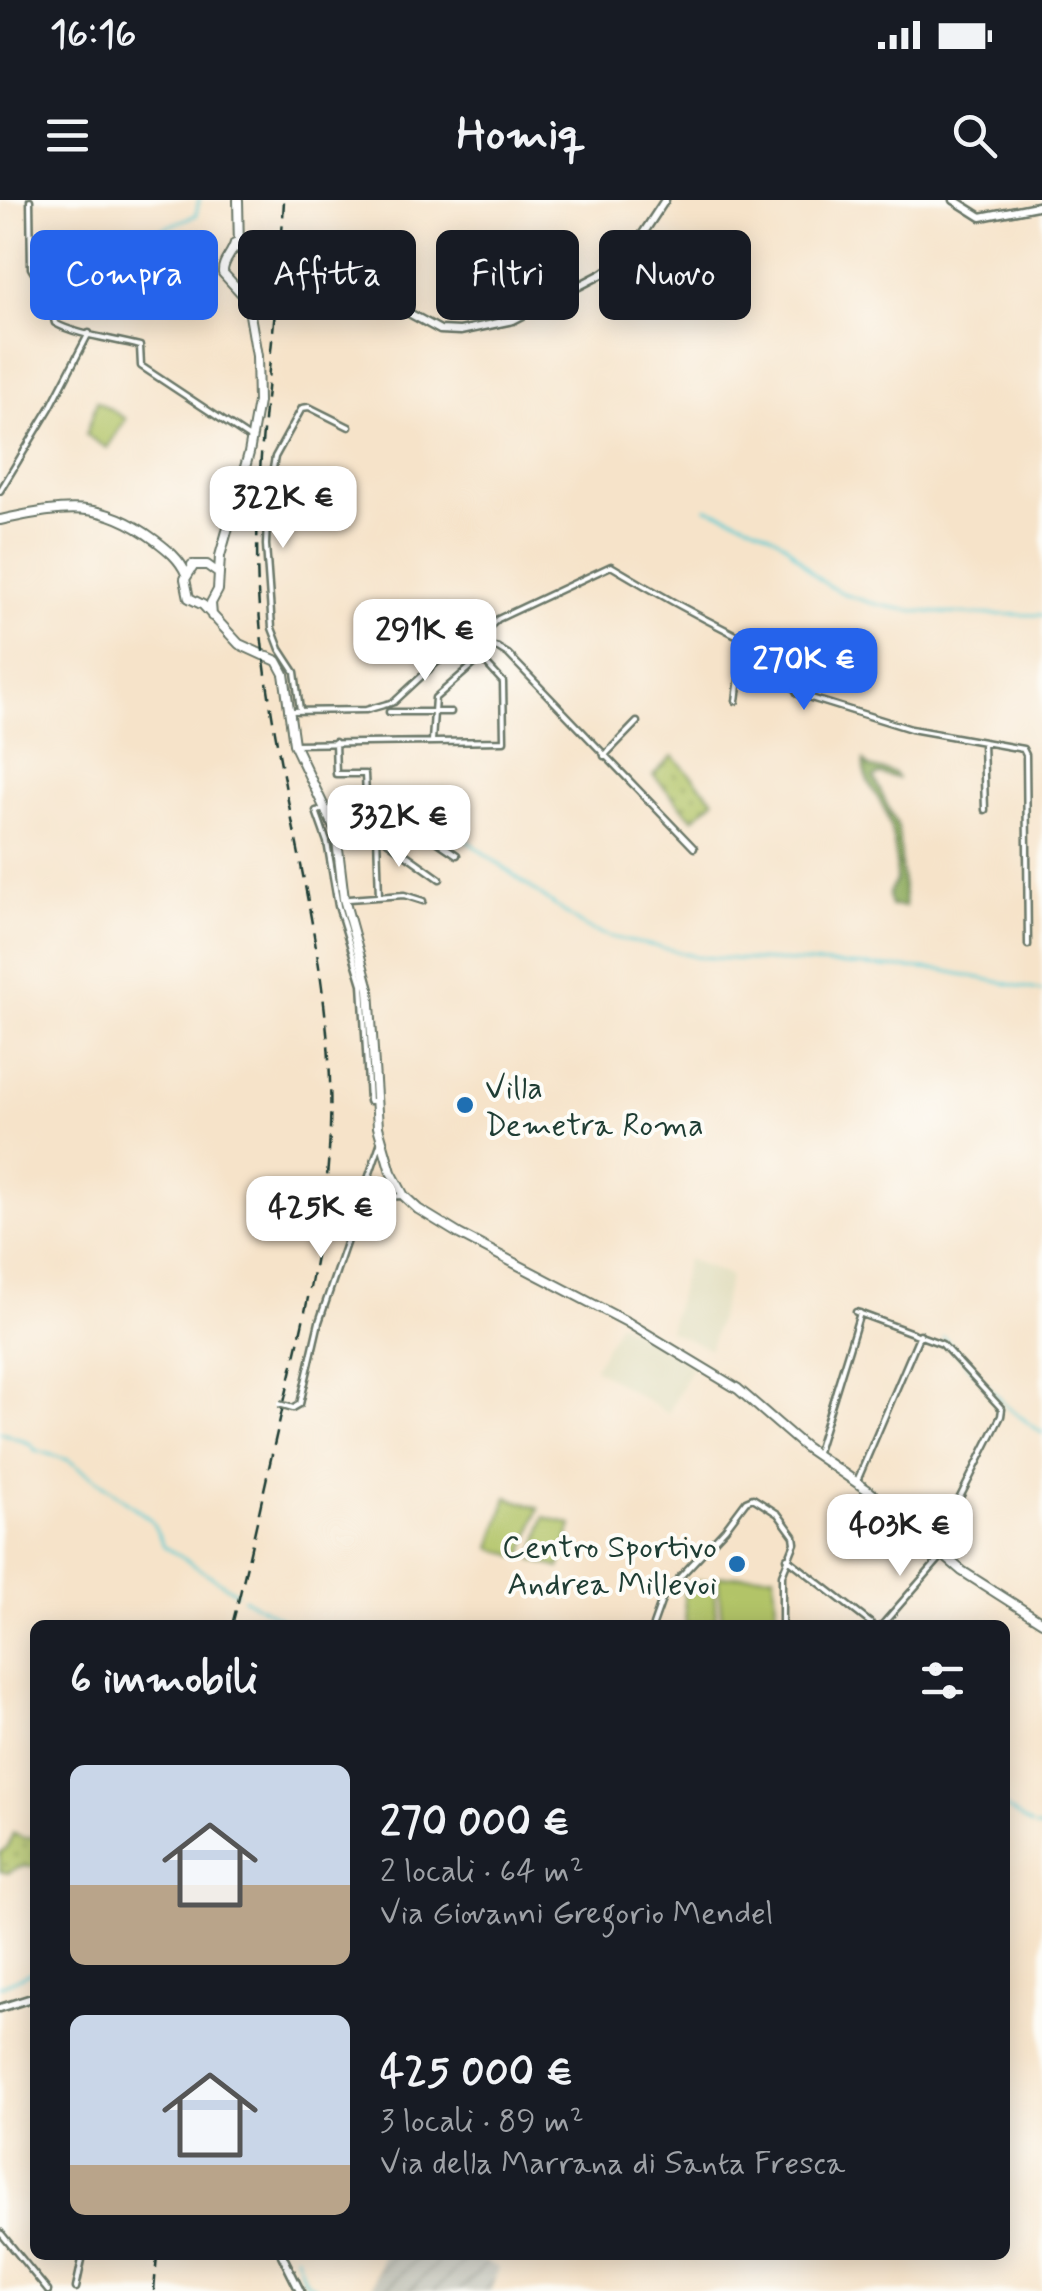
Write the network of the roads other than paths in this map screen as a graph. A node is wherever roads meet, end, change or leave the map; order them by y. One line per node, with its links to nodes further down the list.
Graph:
1 (30, 200): 14 (street)
2 (238, 200): 6 (main road)
3 (665, 200): 12 (street)
4 (954, 200): 5 (street)
5 (1042, 205)
6 (237, 237): 7 (main road)
7 (231, 256): 8 (main road); 10 (main road)
8 (238, 258)
9 (238, 283): 10 (main road)
10 (232, 284): 11 (main road)
11 (238, 291)
12 (416, 317)
13 (249, 320): 16 (main road)
14 (89, 333): 16 (street); 17 (street)
15 (349, 427): 31 (street)
16 (252, 439): 19 (main road)
17 (0, 491)
18 (0, 520): 20 (main road)
19 (220, 556): 22 (main road); 23 (main road)
20 (178, 560): 21 (main road); 24 (main road)
21 (194, 565): 22 (main road); 24 (main road)
22 (210, 566): 23 (main road)
23 (218, 573): 25 (main road)
24 (186, 574): 25 (main road)
25 (207, 604): 30 (main road)
26 (744, 638): 27 (street); 29 (street); 38 (street)
27 (473, 642): 28 (street); 31 (street); 40 (street)
28 (481, 658): 33 (street); 36 (street)
29 (736, 701)
30 (288, 710): 31 (street); 39 (main road)
31 (300, 710)
32 (389, 712): 33 (street)
33 (432, 712): 34 (street); 36 (street)
34 (451, 712)
35 (636, 722): 40 (street)
36 (432, 741): 37 (street)
37 (335, 742): 39 (street); 41 (street)
38 (983, 742): 43 (street); 52 (street)
39 (294, 744): 42 (main road)
40 (604, 756): 46 (street)
41 (366, 797): 44 (street); 47 (street)
42 (326, 809): 44 (street); 53 (main road)
43 (985, 810)
44 (358, 813): 45 (street)
45 (376, 834): 48 (street); 49 (street)
46 (694, 848)
47 (456, 855)
48 (440, 879)
49 (379, 897): 50 (street); 51 (street)
50 (349, 899)
51 (422, 901)
52 (1028, 945)
53 (381, 1140): 54 (main road); 55 (street)
54 (404, 1196): 55 (street); 58 (main road)
55 (360, 1198): 57 (street, bridge)
56 (920, 1334): 58 (street); 59 (street); 61 (street)
57 (279, 1404)
58 (816, 1455): 59 (main road)
59 (856, 1482): 61 (main road)
60 (786, 1558): 62 (street); 63 (street); 64 (street)
61 (946, 1558): 65 (street); 66 (main road)
62 (656, 1620)
63 (782, 1620)
64 (867, 1620)
65 (887, 1620)
66 (1042, 1622)
67 (30, 1999): 68 (street)
68 (0, 2008)
69 (0, 2232): 73 (street)
70 (82, 2260): 72 (street)
71 (284, 2260): 74 (street)
72 (76, 2288)
73 (48, 2291)
74 (300, 2291)

